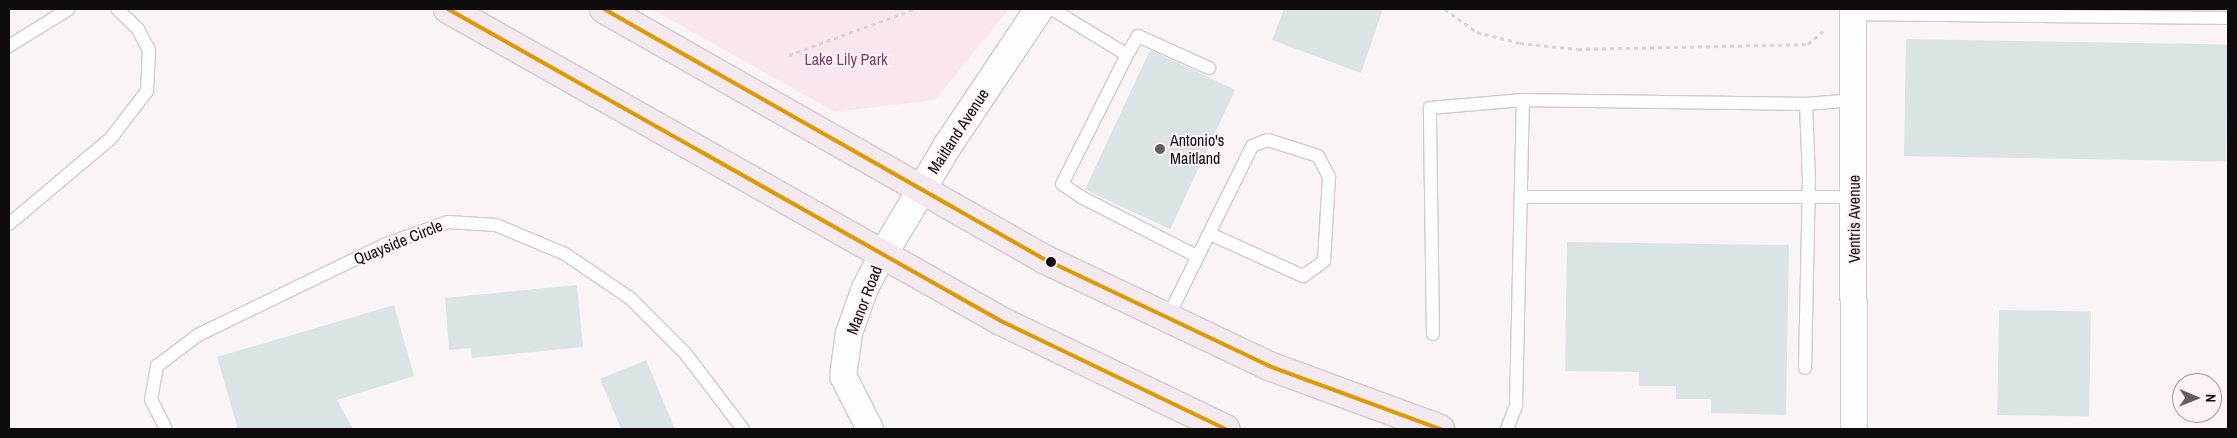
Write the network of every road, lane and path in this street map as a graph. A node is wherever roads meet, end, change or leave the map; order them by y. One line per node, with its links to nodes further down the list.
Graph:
1 (69, 9): 13 (lane)
2 (117, 9): 24 (lane)
3 (448, 9): 26 (main road)
4 (604, 9): 20 (main road)
5 (915, 9): 14 (path)
6 (1039, 9): 20 (main road, Maitland Avenue)
7 (1052, 9): 15 (lane)
8 (1445, 9): 12 (path)
9 (1853, 12): 10 (lane); 18 (street, Ventris Avenue)
10 (2116, 13): 11 (lane)
11 (2228, 18)
12 (1828, 26)
13 (9, 46)
14 (789, 55)
15 (1127, 55): 16 (lane); 27 (lane)
16 (1209, 68)
17 (1523, 100): 19 (lane); 21 (lane); 29 (lane)
18 (1854, 100): 19 (lane); 22 (street, Ventris Avenue)
19 (1806, 104): 23 (lane)
20 (920, 189): 26 (main road, Maitland Avenue); 28 (main road)
21 (1521, 197): 23 (lane); 37 (lane)
22 (1854, 197): 23 (lane); 38 (street, Ventris Avenue)
23 (1809, 198): 30 (lane)
24 (9, 224)
25 (1210, 234): 25 (lane); 27 (lane)
26 (882, 256): 31 (main road); 34 (street, Manor Road)
27 (1198, 257): 28 (lane)
28 (1167, 319): 36 (main road)
29 (1433, 334)
30 (1805, 368)
31 (1188, 421): 35 (main road)
32 (166, 429): 33 (lane, Quayside Circle)
33 (743, 429)
34 (870, 429)
35 (1225, 429)
36 (1440, 429)
37 (1507, 429)
38 (1854, 429)

